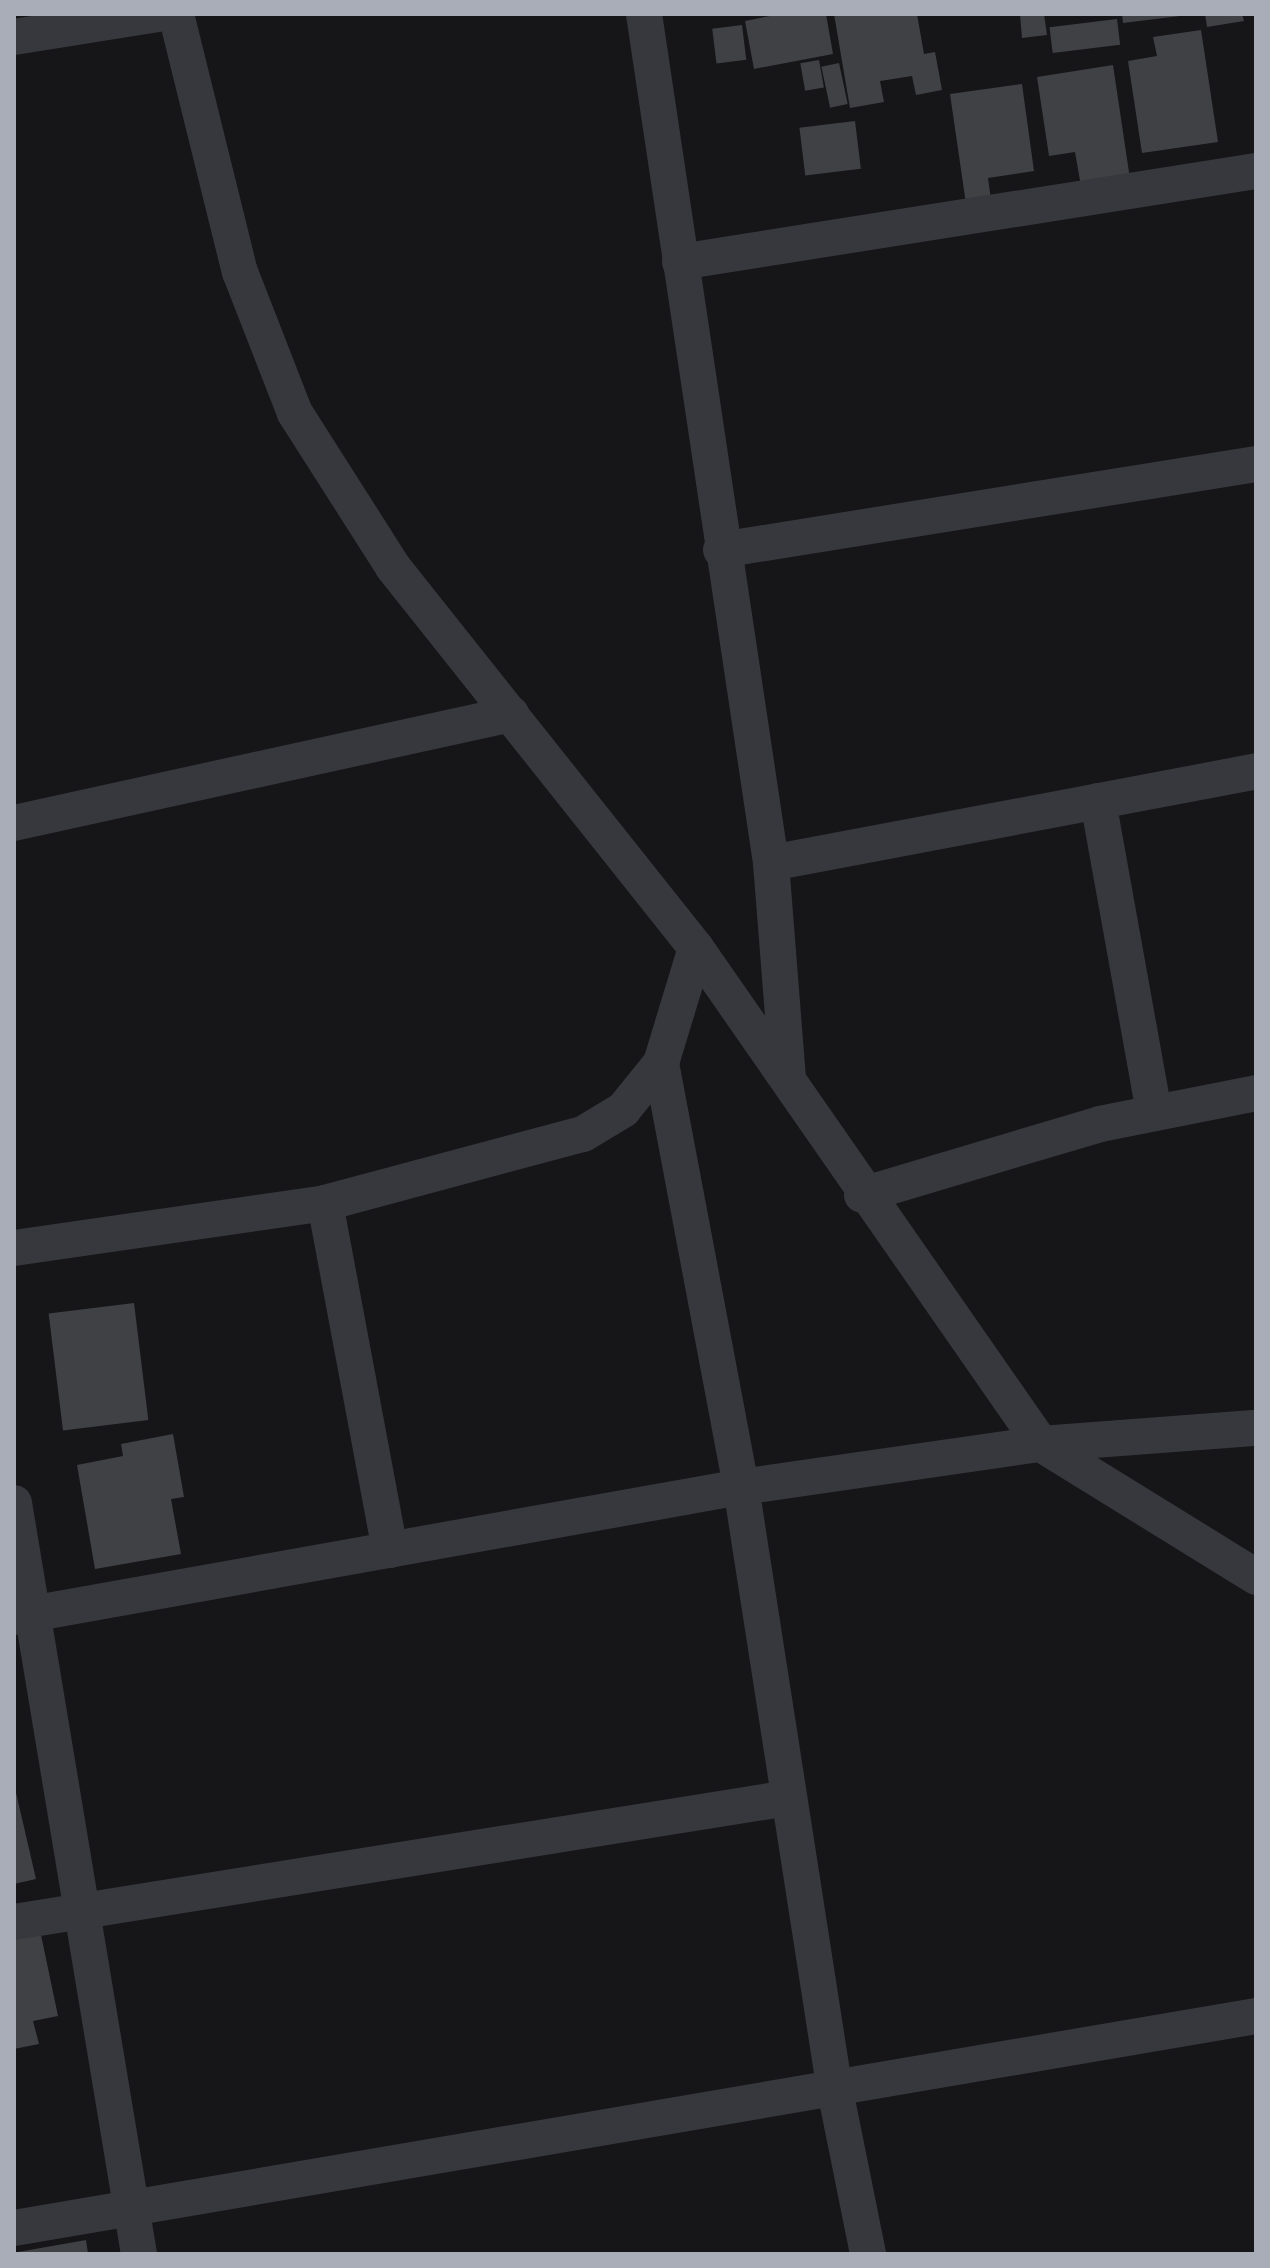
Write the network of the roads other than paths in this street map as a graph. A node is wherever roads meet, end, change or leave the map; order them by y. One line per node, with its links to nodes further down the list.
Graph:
1 (158, 14): 4 (street)
2 (176, 14): 9 (street)
3 (644, 14): 6 (street)
4 (14, 37)
5 (1256, 171): 6 (street)
6 (680, 262): 8 (street)
7 (1256, 464): 8 (street)
8 (721, 550): 13 (street)
9 (511, 714): 12 (street); 14 (street)
10 (1256, 771): 11 (street)
11 (1098, 801): 13 (street); 18 (street)
12 (14, 823)
13 (771, 863): 16 (street)
14 (696, 948): 15 (street); 16 (street)
15 (661, 1063): 20 (street); 24 (street)
16 (788, 1078): 19 (street)
17 (1256, 1093): 18 (street)
18 (1154, 1112): 19 (street)
19 (862, 1195): 23 (street)
20 (325, 1203): 21 (street); 26 (street)
21 (14, 1248)
22 (1256, 1428): 23 (street)
23 (1041, 1444): 24 (street); 27 (street)
24 (741, 1487): 26 (street); 29 (street)
25 (14, 1503): 28 (street)
26 (390, 1550): 28 (street)
27 (1256, 1577)
28 (24, 1616): 30 (street)
29 (788, 1798): 30 (street); 33 (street)
30 (80, 1911): 31 (street); 34 (street)
31 (14, 1922)
32 (1256, 2016): 33 (street)
33 (834, 2085): 34 (street); 37 (street)
34 (133, 2211): 35 (street); 36 (street)
35 (14, 2228)
36 (139, 2254)
37 (868, 2254)

